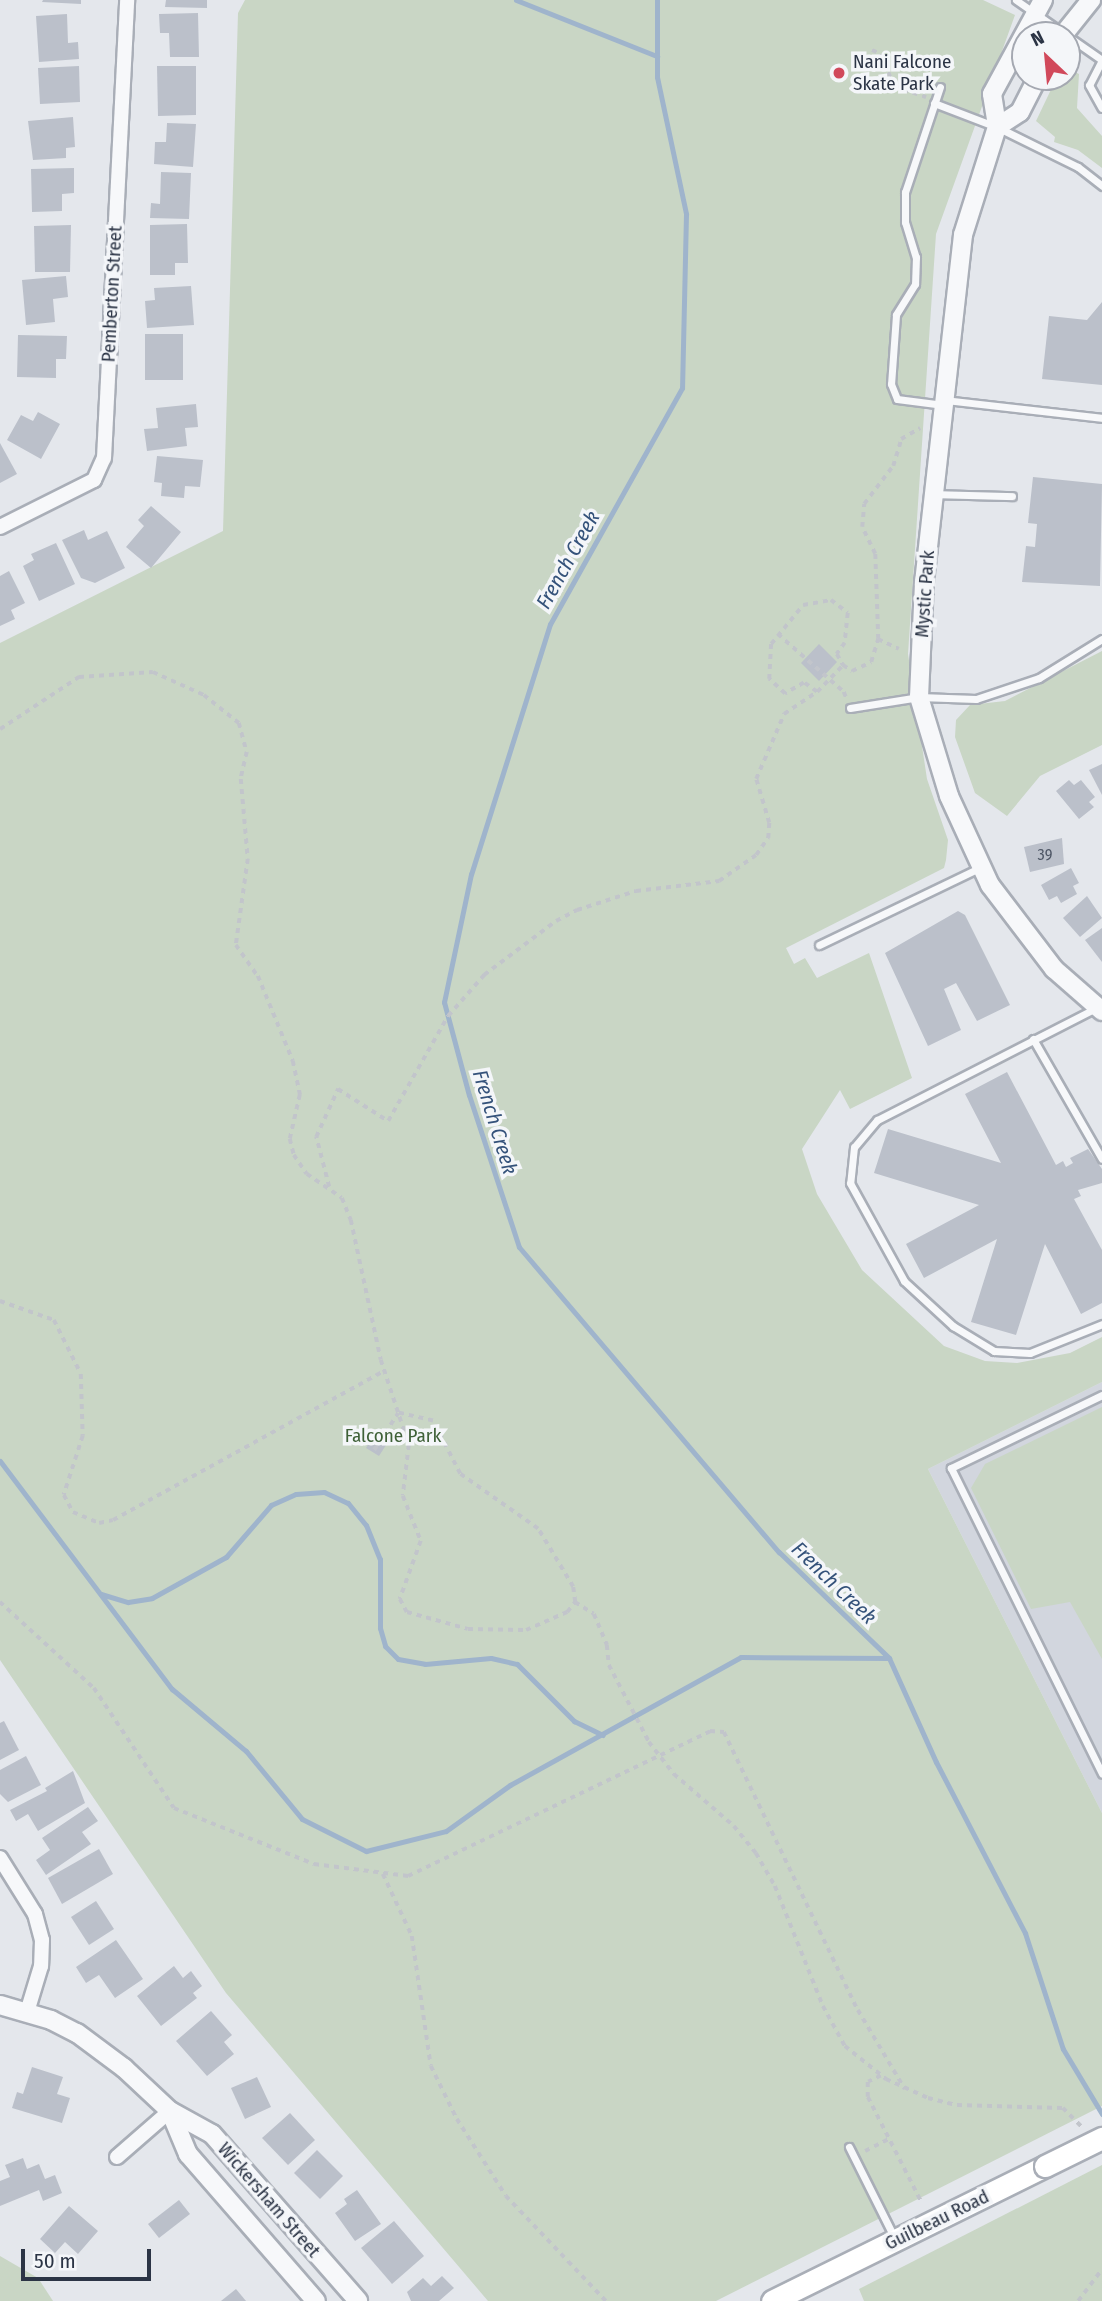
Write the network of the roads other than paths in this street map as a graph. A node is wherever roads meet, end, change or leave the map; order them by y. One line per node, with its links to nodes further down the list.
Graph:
1 (127, 0): 19 (street, Pemberton Street)
2 (1016, 0): 4 (lane)
3 (1091, 0): 6 (street)
4 (1039, 6): 5 (lane); 13 (street, Mystic Park)
5 (1052, 21)
6 (1074, 21)
7 (1081, 46): 8 (lane)
8 (1102, 60): 12 (lane)
9 (940, 87): 11 (lane)
10 (1031, 91): 13 (street)
11 (935, 102): 13 (lane); 15 (lane)
12 (1102, 108)
13 (997, 127): 14 (lane); 15 (street, Mystic Park)
14 (1102, 186)
15 (944, 403): 16 (lane); 17 (street, Mystic Park)
16 (1102, 418)
17 (934, 494): 18 (lane); 21 (street, Mystic Park)
18 (1012, 496)
19 (0, 527)
20 (1102, 639): 21 (lane)
21 (919, 697): 22 (lane); 23 (street, Mystic Park)
22 (849, 708)
23 (980, 867): 24 (lane); 25 (street, Mystic Park)
24 (819, 945)
25 (1099, 1009): 26 (lane)
26 (1033, 1040): 27 (lane); 28 (lane)
27 (1102, 1159)
28 (1102, 1324)
29 (1102, 1395): 30 (lane)
30 (1102, 1774)
31 (0, 1858): 33 (street)
32 (0, 2005): 33 (street, Wickersham Street)
33 (27, 2012): 34 (street, Wickersham Street)
34 (170, 2111): 37 (street); 39 (street, Wickersham Street); 40 (street, Wickersham Street)
35 (1102, 2138): 38 (main road, Guilbeau Road, bridge)
36 (849, 2147): 38 (lane)
37 (117, 2157)
38 (896, 2240): 41 (main road, Guilbeau Road)
39 (316, 2301)
40 (358, 2301)
41 (772, 2301)

